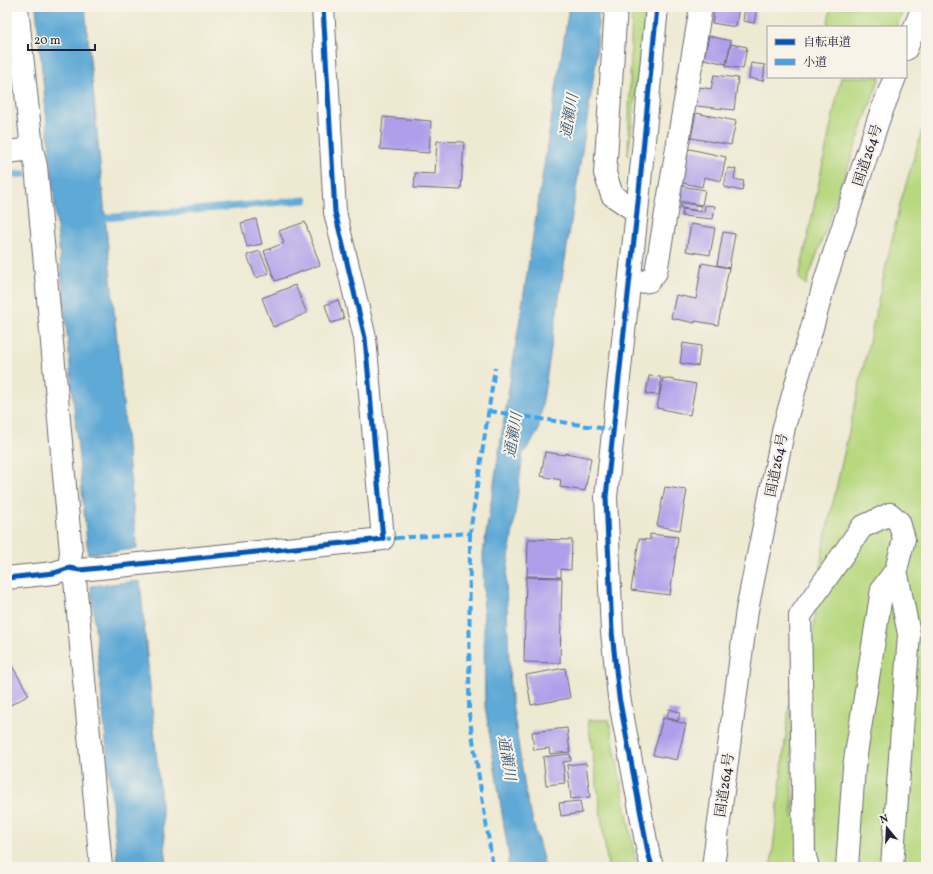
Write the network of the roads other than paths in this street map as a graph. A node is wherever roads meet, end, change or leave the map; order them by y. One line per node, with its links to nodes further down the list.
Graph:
1 (323, 7): 13 (main road)
2 (616, 7): 11 (main road)
3 (657, 7): 11 (main road)
4 (701, 7): 12 (main road)
5 (922, 7): 7 (main road)
6 (14, 12): 9 (main road)
7 (907, 46)
8 (895, 78): 18 (main road, 国道264号)
9 (32, 149): 10 (main road); 13 (main road)
10 (7, 152)
11 (637, 212): 12 (main road)
12 (630, 283): 17 (main road)
13 (69, 568): 15 (main road); 16 (main road)
14 (896, 570): 19 (main road); 20 (main road); 21 (main road)
15 (7, 578)
16 (101, 867)
17 (652, 867)
18 (713, 867)
19 (808, 867)
20 (847, 867)
21 (892, 867)

